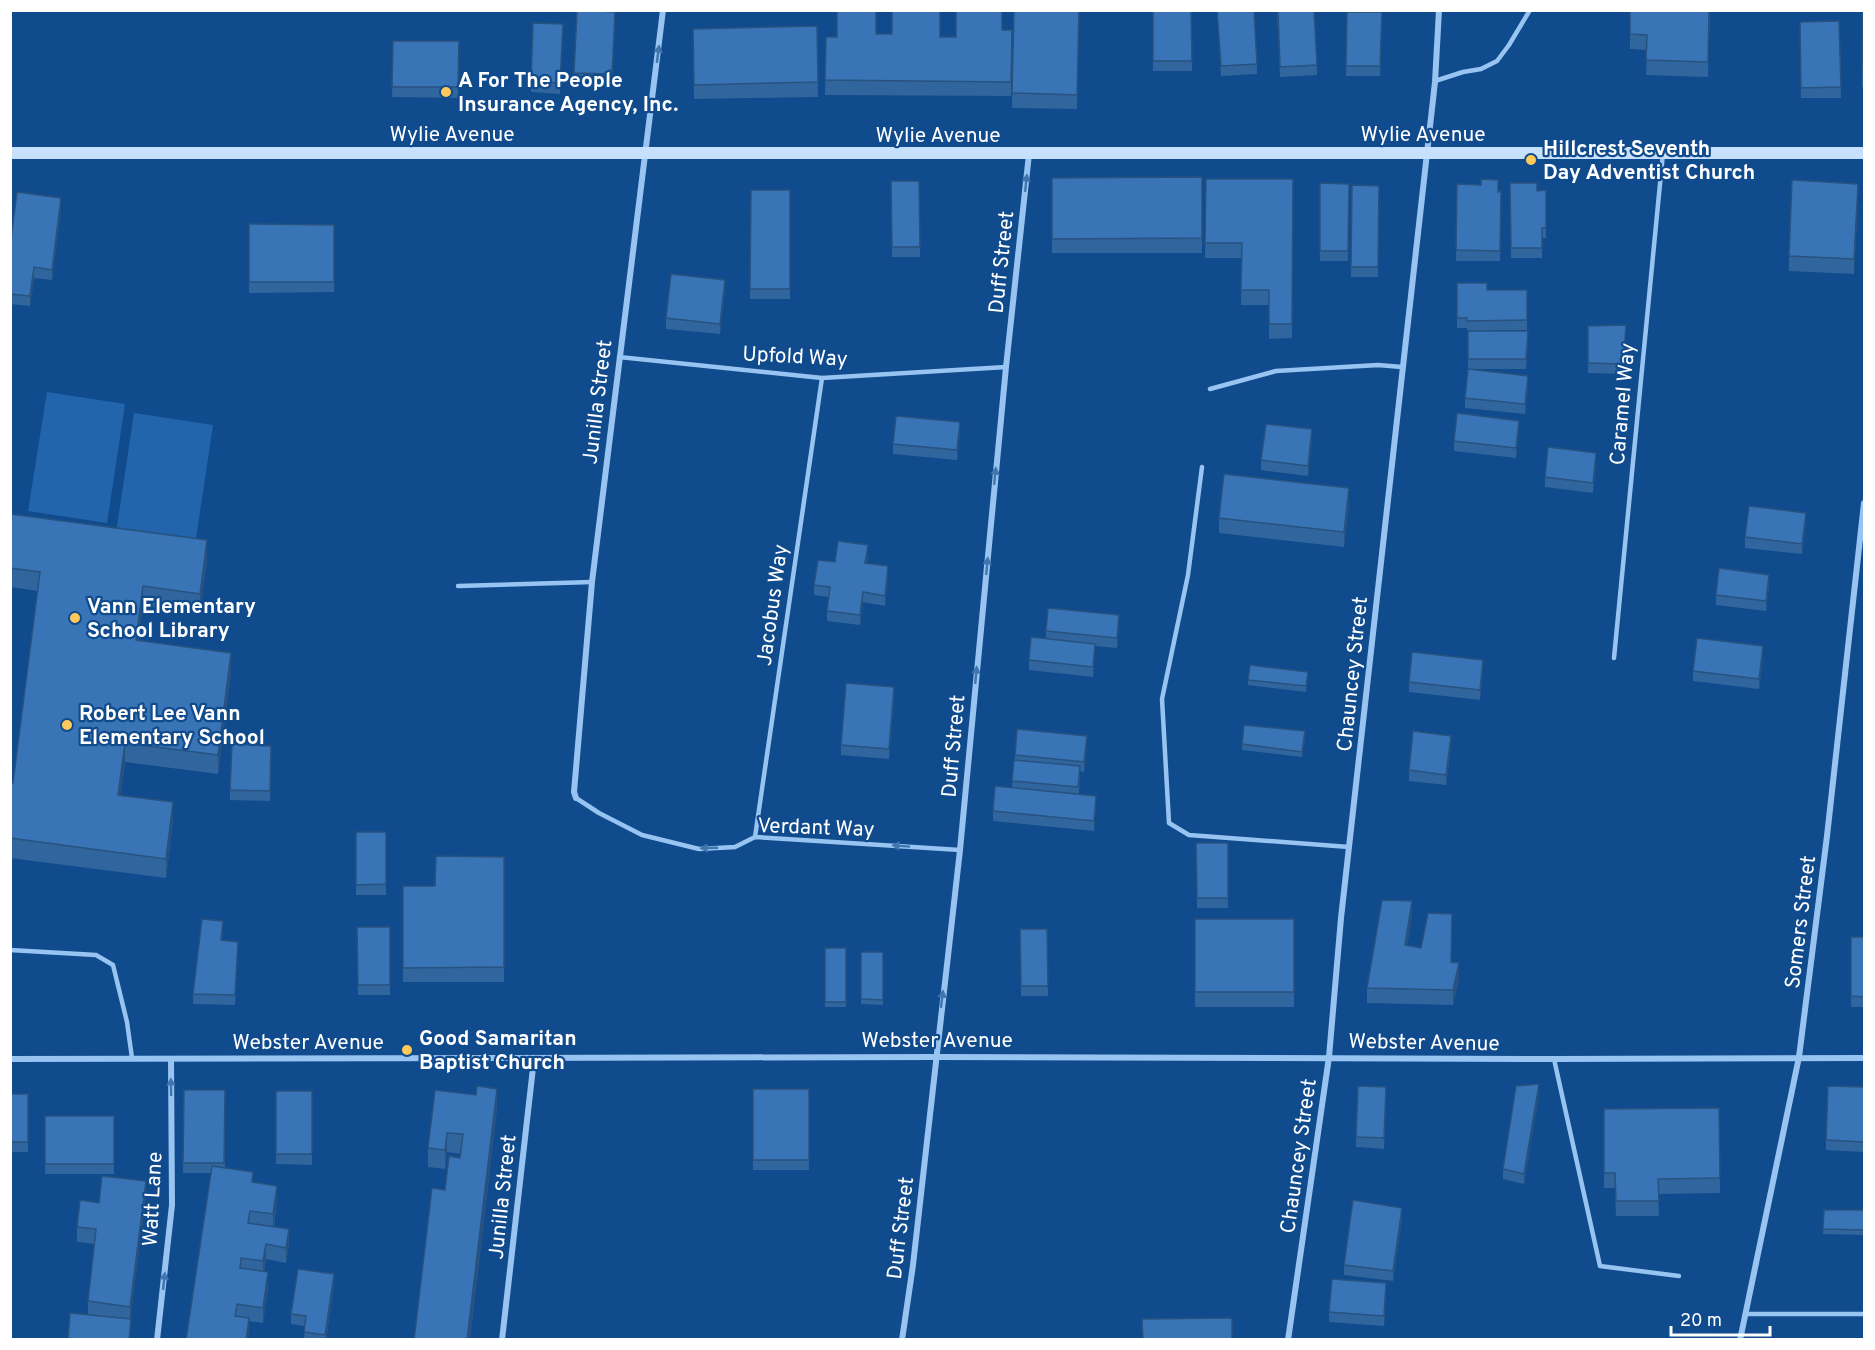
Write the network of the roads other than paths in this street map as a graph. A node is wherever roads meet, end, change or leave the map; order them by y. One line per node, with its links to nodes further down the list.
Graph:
1 (663, 10): 8 (street, Junilla Street, one-way to 1)
2 (1439, 10): 4 (street, Chauncey Street)
3 (1530, 10): 4 (lane)
4 (1435, 81): 10 (street, Chauncey Street)
5 (10, 153): 8 (street, Wylie Avenue)
6 (1663, 153): 7 (street, Wylie Avenue); 10 (street, Wylie Avenue); 20 (lane, Caramel Way)
7 (1864, 153)
8 (646, 154): 9 (street, Wylie Avenue); 11 (street, Junilla Street)
9 (1029, 154): 10 (street, Wylie Avenue); 12 (street, Duff Street, one-way to 9)
10 (1426, 154): 13 (street, Chauncey Street)
11 (619, 357): 14 (lane, Upfold Way); 18 (street, Junilla Street)
12 (1006, 367): 14 (lane, Upfold Way); 24 (street, Duff Street, one-way to 12)
13 (1402, 367): 15 (lane); 23 (street, Chauncey Street)
14 (822, 378): 22 (lane, Jacobus Way)
15 (1210, 389)
16 (1202, 467): 23 (lane)
17 (1864, 503): 28 (street, Somers Street)
18 (592, 582): 19 (lane); 21 (street, Junilla Street)
19 (458, 586)
20 (1614, 658)
21 (576, 798): 22 (lane, Verdant Way, one-way to 21)
22 (755, 837): 24 (lane, Verdant Way, one-way to 22)
23 (1349, 847): 27 (street, Chauncey Street)
24 (960, 850): 26 (street, Duff Street, one-way to 24)
25 (10, 950): 29 (lane)
26 (936, 1057): 27 (street, Webster Avenue); 33 (street, Webster Avenue); 40 (street, Duff Street)
27 (1329, 1057): 34 (street, Webster Avenue); 41 (street, Chauncey Street)
28 (1799, 1057): 30 (street, Webster Avenue); 34 (street, Webster Avenue); 36 (street, Somers Street)
29 (132, 1058): 31 (street, Webster Avenue); 32 (street, Webster Avenue)
30 (1864, 1058)
31 (10, 1059)
32 (171, 1059): 33 (street, Webster Avenue); 38 (street, Watt Lane, one-way to 32)
33 (534, 1059): 39 (street, Junilla Street)
34 (1554, 1059): 35 (lane)
35 (1679, 1276)
36 (1745, 1314): 37 (lane); 42 (street, Somers Street)
37 (1864, 1314)
38 (157, 1340)
39 (502, 1340)
40 (902, 1340)
41 (1288, 1340)
42 (1740, 1340)

